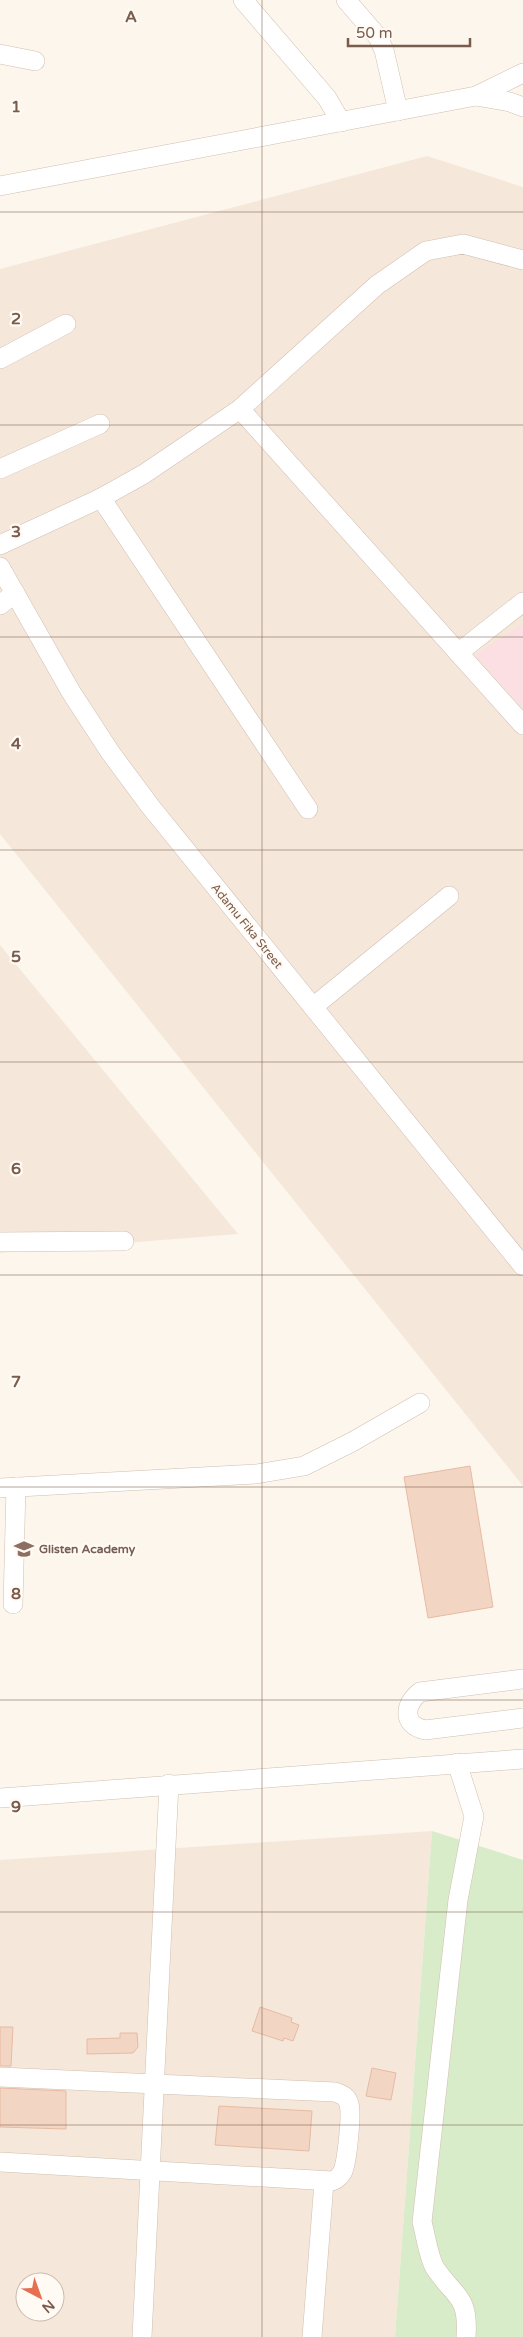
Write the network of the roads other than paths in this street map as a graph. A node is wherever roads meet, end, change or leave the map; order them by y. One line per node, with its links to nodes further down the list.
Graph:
1 (243, 0): 9 (street)
2 (346, 0): 8 (street)
3 (0, 54): 4 (street)
4 (36, 61)
5 (523, 73): 6 (street)
6 (476, 96): 7 (street); 8 (street)
7 (523, 107)
8 (398, 111): 9 (street)
9 (342, 122): 10 (street)
10 (0, 186)
11 (523, 260): 14 (street)
12 (66, 324): 13 (street)
13 (0, 360)
14 (240, 409): 17 (street); 23 (street)
15 (100, 424): 16 (street)
16 (0, 469)
17 (100, 498): 18 (street); 25 (street)
18 (0, 545)
19 (0, 567): 20 (street, Adamu Fika Street)
20 (15, 593): 22 (street); 27 (street, Adamu Fika Street)
21 (523, 602): 23 (street)
22 (0, 605)
23 (458, 653): 24 (street)
24 (523, 725)
25 (308, 809)
26 (449, 896): 27 (street)
27 (313, 1007): 30 (street, Adamu Fika Street)
28 (124, 1241): 29 (street)
29 (0, 1242)
30 (523, 1266)
31 (420, 1403): 32 (street)
32 (8, 1488): 33 (street)
33 (13, 1604)
34 (523, 1679): 35 (street)
35 (523, 1718)
36 (523, 1759): 37 (street)
37 (457, 1763): 38 (street); 47 (street)
38 (169, 1784): 39 (street); 41 (street)
39 (0, 1798)
40 (0, 2077): 41 (street)
41 (155, 2084): 43 (street); 44 (street)
42 (0, 2162): 43 (street)
43 (151, 2172): 44 (street); 45 (street)
44 (324, 2182): 46 (street)
45 (142, 2337)
46 (312, 2337)
47 (466, 2337)

